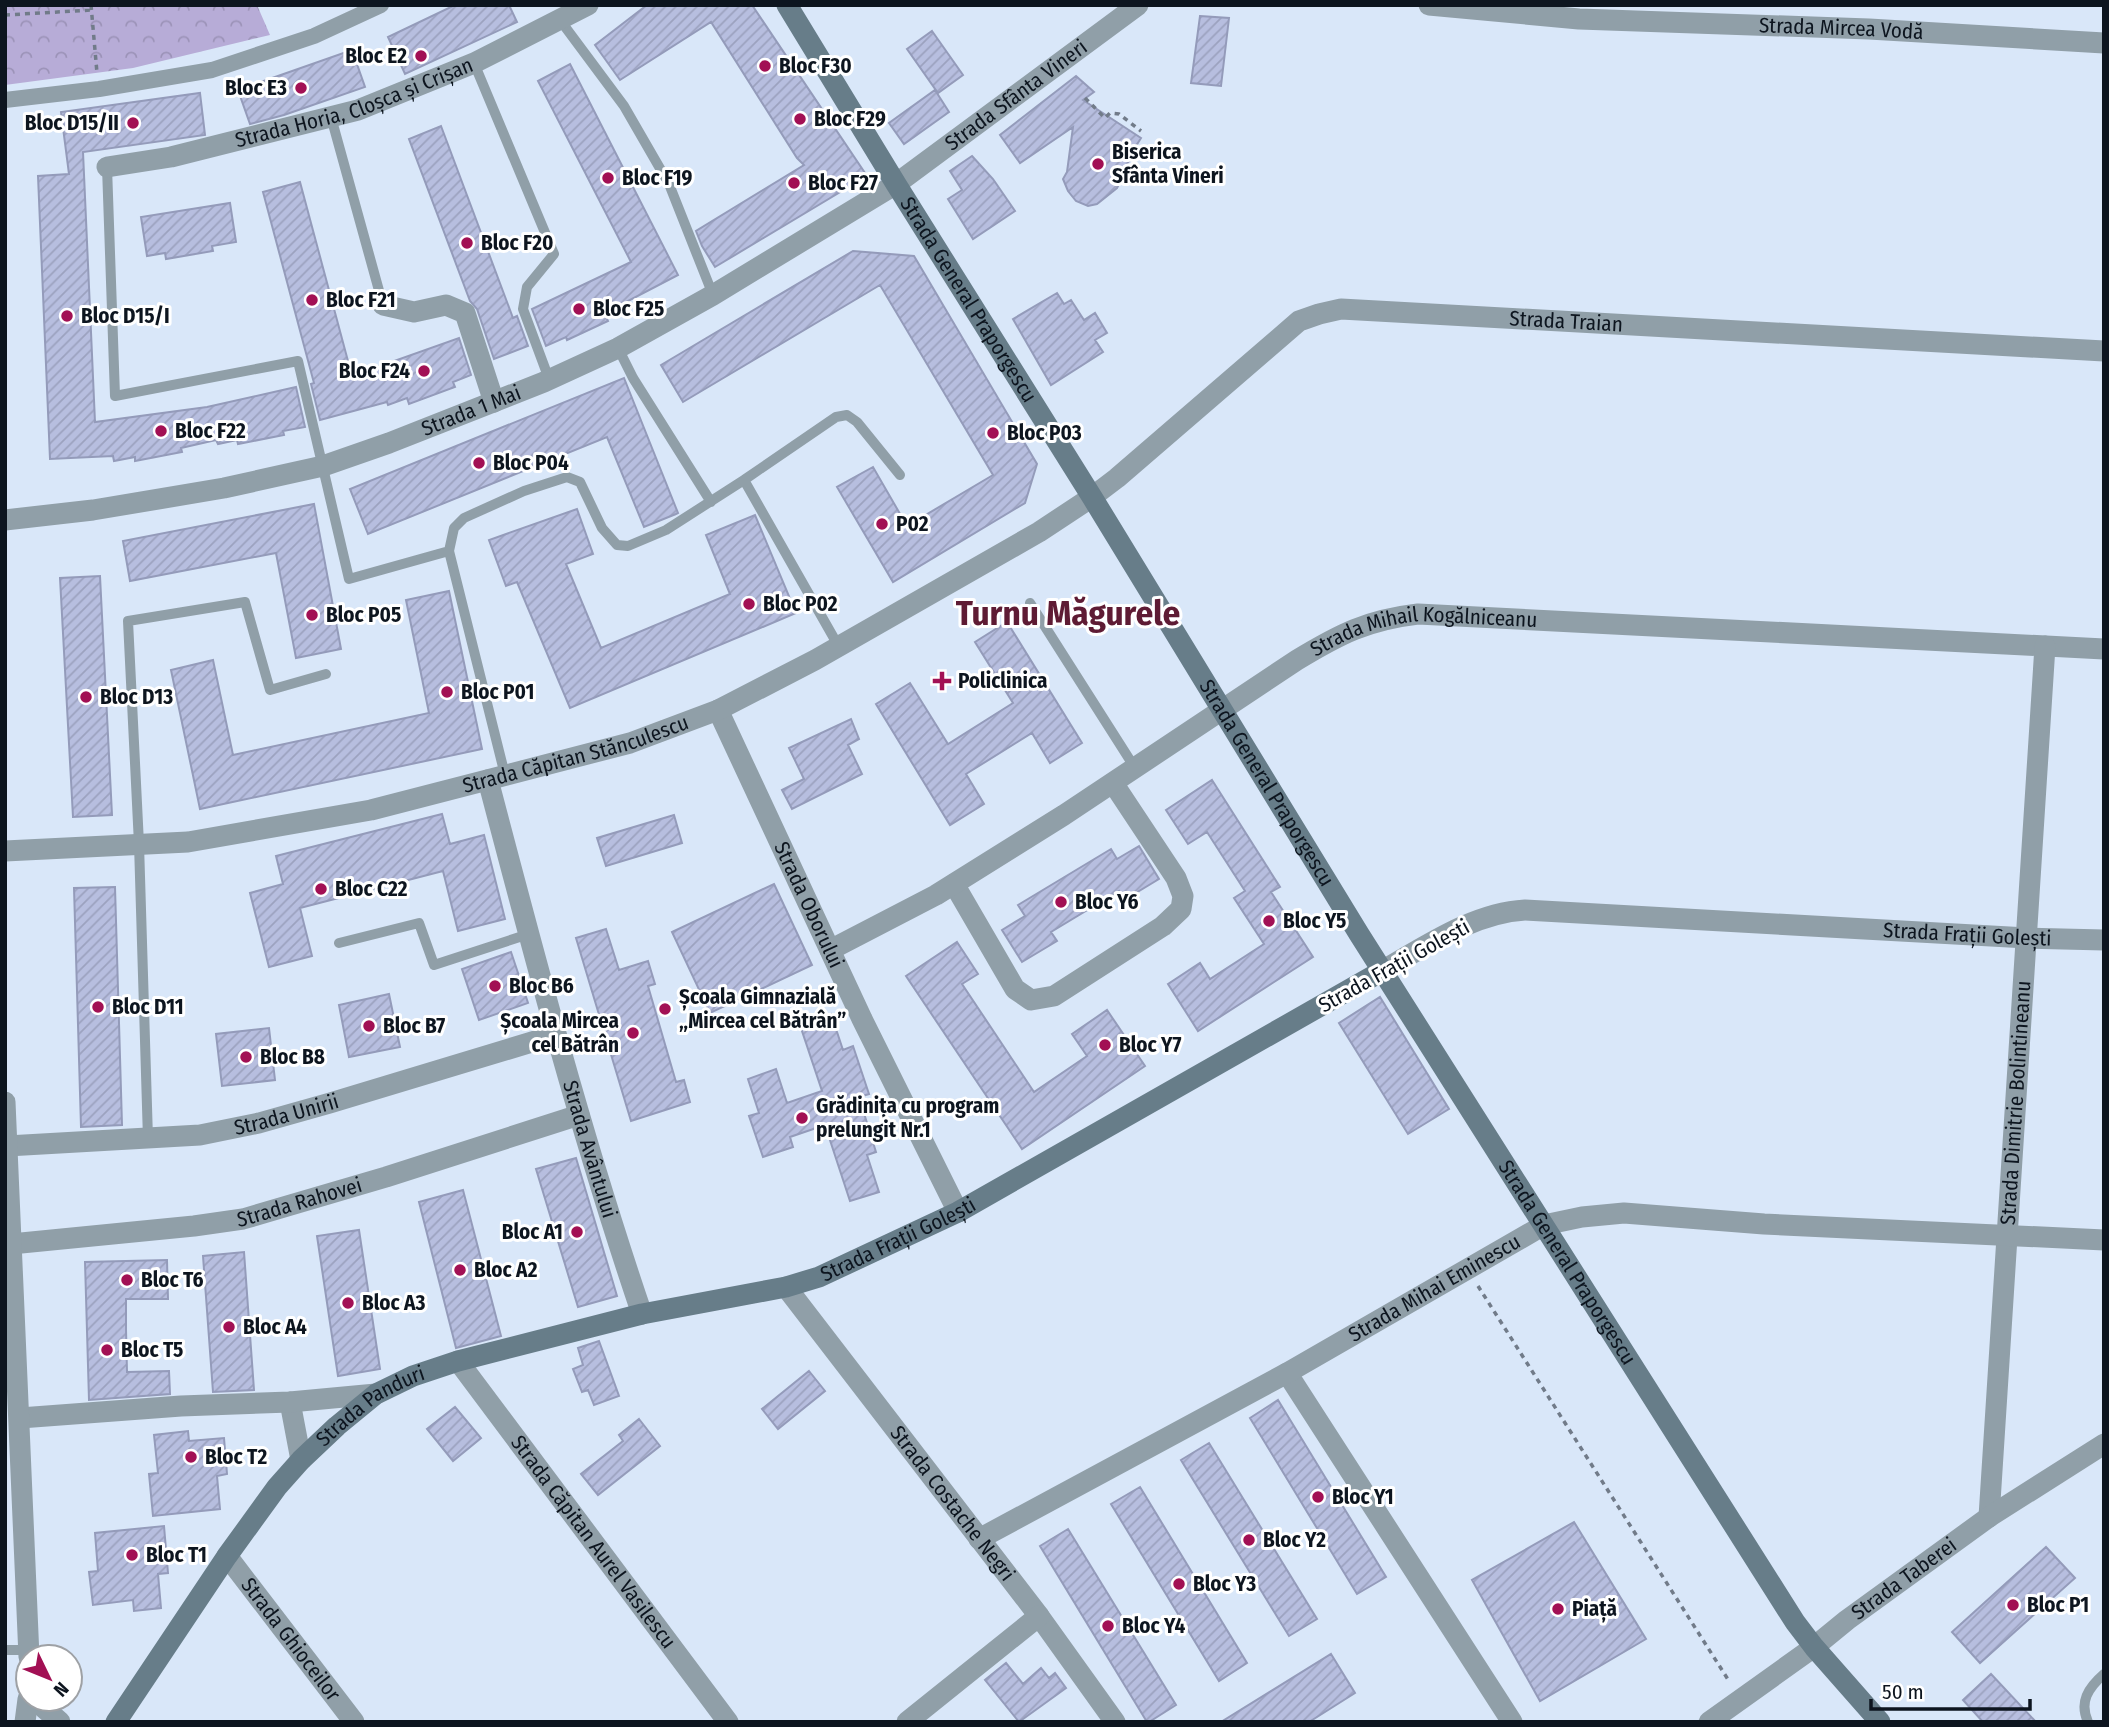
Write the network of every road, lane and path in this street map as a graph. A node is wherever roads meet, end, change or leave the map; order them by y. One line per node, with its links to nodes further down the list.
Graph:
1 (381, 5): 11 (street)
2 (588, 5): 8 (street, Strada Horia, Cloșca și Crișan)
3 (787, 5): 19 (main road, Strada General Praporgescu)
4 (1138, 5): 19 (street, Strada Sfânta Vineri)
5 (1429, 5): 9 (street, Strada Mircea Vodă)
6 (91, 7): 7 (path); 11 (path)
7 (5, 15)
8 (560, 20): 10 (street, Strada Horia, Cloșca și Crișan); 20 (lane)
9 (2104, 43)
10 (474, 63): 14 (street, Strada Horia, Cloșca și Crișan); 24 (lane)
11 (99, 89): 13 (street)
12 (1085, 98): 15 (path)
13 (5, 100)
14 (331, 117): 18 (street, Strada Horia, Cloșca și Crișan); 21 (lane)
15 (1129, 121): 16 (path); 17 (path)
16 (1124, 127)
17 (1141, 131)
18 (107, 167): 26 (lane)
19 (896, 184): 20 (street, Strada 1 Mai); 29 (main road, Strada General Praporgescu)
20 (713, 295): 22 (street, Strada 1 Mai)
21 (383, 305): 25 (street)
22 (618, 348): 24 (street, Strada 1 Mai); 30 (lane)
23 (2104, 351): 29 (street, Strada Traian)
24 (549, 379): 25 (street, Strada 1 Mai)
25 (494, 401): 26 (street, Strada 1 Mai)
26 (323, 466): 31 (street, Strada 1 Mai); 32 (lane)
27 (900, 475): 28 (lane)
28 (744, 480): 30 (lane); 35 (lane)
29 (1092, 497): 35 (street, Strada Căpitan Stănculescu); 39 (main road, Strada General Praporgescu)
30 (712, 502): 32 (lane)
31 (5, 520)
32 (449, 551): 41 (lane)
33 (1030, 603): 40 (lane)
34 (2045, 646): 36 (street, Strada Mihail Kogălniceanu); 39 (street, Strada Mihail Kogălniceanu); 47 (street, Strada Dimitrie Bolintineanu)
35 (839, 647): 38 (street, Strada Căpitan Stănculescu)
36 (2104, 649)
37 (326, 674): 43 (lane)
38 (718, 710): 41 (street, Strada Căpitan Stănculescu); 50 (street, Strada Oborului)
39 (1221, 711): 40 (street, Strada Mihail Kogălniceanu); 51 (main road, Strada General Praporgescu)
40 (1135, 768): 42 (street, Strada Mihail Kogălniceanu)
41 (497, 778): 43 (street, Strada Căpitan Stănculescu); 46 (street, Strada Avântului)
42 (1114, 783): 45 (street, Strada Mihail Kogălniceanu); 45 (street)
43 (139, 844): 44 (street, Strada Căpitan Stănculescu); 55 (lane)
44 (5, 851)
45 (954, 884): 50 (street, Strada Mihail Kogălniceanu)
46 (529, 934): 49 (lane); 52 (street, Strada Avântului)
47 (2027, 938): 48 (street, Strada Frații Golești); 51 (street, Strada Frații Golești); 59 (street, Strada Dimitrie Bolintineanu)
48 (2104, 940)
49 (339, 943)
50 (830, 950): 57 (street, Strada Oborului)
51 (1382, 971): 57 (main road, Strada Frații Golești); 58 (main road, Strada General Praporgescu)
52 (555, 1035): 54 (street, Strada Avântului); 55 (street, Strada Unirii)
53 (5, 1102): 56 (street)
54 (579, 1115): 61 (street, Strada Rahovei); 65 (street, Strada Avântului)
55 (148, 1139): 56 (street, Strada Unirii)
56 (7, 1146): 61 (street)
57 (958, 1212): 63 (main road, Strada Frații Golești)
58 (1544, 1225): 59 (street, Strada Mihai Eminescu); 62 (street, Strada Mihai Eminescu); 79 (main road, Strada General Praporgescu)
59 (2008, 1237): 60 (street, Strada Mihai Eminescu); 74 (street, Strada Dimitrie Bolintineanu)
60 (2104, 1240)
61 (8, 1244): 67 (street)
62 (1467, 1269): 68 (street, Strada Mihai Eminescu); 81 (path)
63 (786, 1287): 64 (main road, Strada Frații Golești); 75 (street, Strada Costache Negri)
64 (751, 1293): 65 (main road, Strada Panduri)
65 (642, 1314): 66 (main road, Strada Panduri)
66 (458, 1361): 69 (main road, Strada Panduri); 84 (street, Strada Căpitan Aurel Vasilescu)
67 (11, 1369): 71 (street)
68 (1287, 1373): 75 (street, Strada Mihai Eminescu); 87 (street)
69 (376, 1394): 70 (street); 73 (main road, Strada Panduri)
70 (290, 1402): 71 (street); 73 (street)
71 (20, 1418): 78 (street)
72 (2104, 1444): 74 (street, Strada Taberei)
73 (301, 1460): 76 (main road, Strada Panduri)
74 (1989, 1517): 79 (street, Strada Taberei)
75 (979, 1539): 77 (street, Strada Costache Negri)
76 (227, 1556): 82 (main road, Strada Panduri); 83 (street, Strada Ghioceilor)
77 (1039, 1616): 85 (street); 86 (street, Strada Costache Negri)
78 (29, 1643)
79 (1814, 1647): 81 (street, Strada Taberei); 89 (main road, Strada General Praporgescu)
80 (2104, 1674): 90 (lane)
81 (1741, 1699): 88 (street, Strada Taberei)
82 (117, 1720)
83 (354, 1722)
84 (728, 1722)
85 (907, 1722)
86 (1115, 1722)
87 (1512, 1722)
88 (1709, 1722)
89 (1880, 1722)
90 (2088, 1722)

